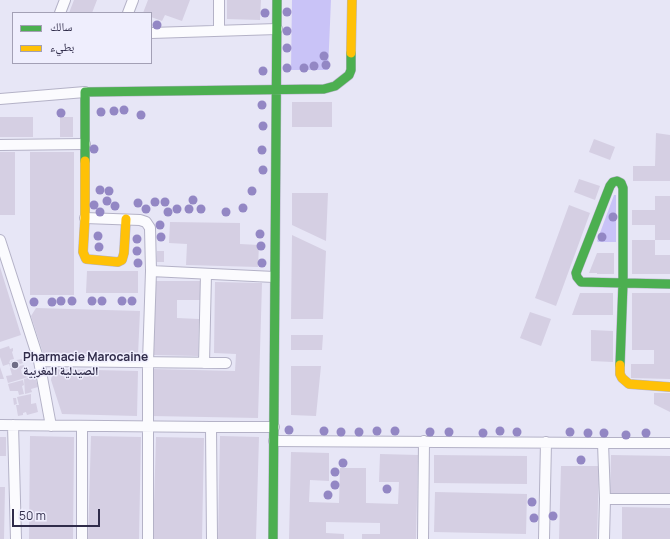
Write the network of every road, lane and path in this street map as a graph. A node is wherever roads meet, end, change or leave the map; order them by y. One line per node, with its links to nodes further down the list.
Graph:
1 (65, 0): 6 (street)
2 (133, 0): 7 (street)
3 (219, 0): 9 (street)
4 (277, 0): 8 (street)
5 (352, 0): 11 (street)
6 (60, 12)
7 (128, 12)
8 (277, 29): 9 (street); 11 (street)
9 (219, 30): 10 (street)
10 (152, 33)
11 (276, 90): 12 (street); 21 (street)
12 (85, 92): 13 (street); 14 (street)
13 (0, 99)
14 (85, 144): 15 (street); 16 (street)
15 (0, 145)
16 (85, 218): 17 (street); 17 (street)
17 (126, 219): 19 (street)
18 (0, 240): 24 (street)
19 (151, 271): 20 (street); 25 (street)
20 (206, 274): 21 (street); 26 (street)
21 (274, 277): 34 (street)
22 (623, 283): 22 (street); 23 (street); 28 (street)
23 (670, 284)
24 (39, 361): 25 (street); 31 (street)
25 (148, 362): 26 (street); 33 (street)
26 (204, 363): 27 (street)
27 (226, 363)
28 (670, 387)
29 (0, 425): 30 (street)
30 (13, 425): 31 (street); 43 (street)
31 (51, 426): 32 (street)
32 (82, 426): 33 (street); 44 (street)
33 (148, 426): 35 (street); 45 (street)
34 (274, 426): 35 (street); 36 (street)
35 (211, 427): 46 (street)
36 (274, 441): 37 (street); 47 (street)
37 (424, 441): 38 (street); 48 (street)
38 (546, 442): 40 (street); 49 (street)
39 (670, 442): 40 (street)
40 (603, 443): 41 (street)
41 (605, 499): 42 (street); 50 (street)
42 (670, 499)
43 (16, 539)
44 (82, 539)
45 (148, 539)
46 (212, 539)
47 (273, 539)
48 (423, 539)
49 (544, 539)
50 (604, 539)

